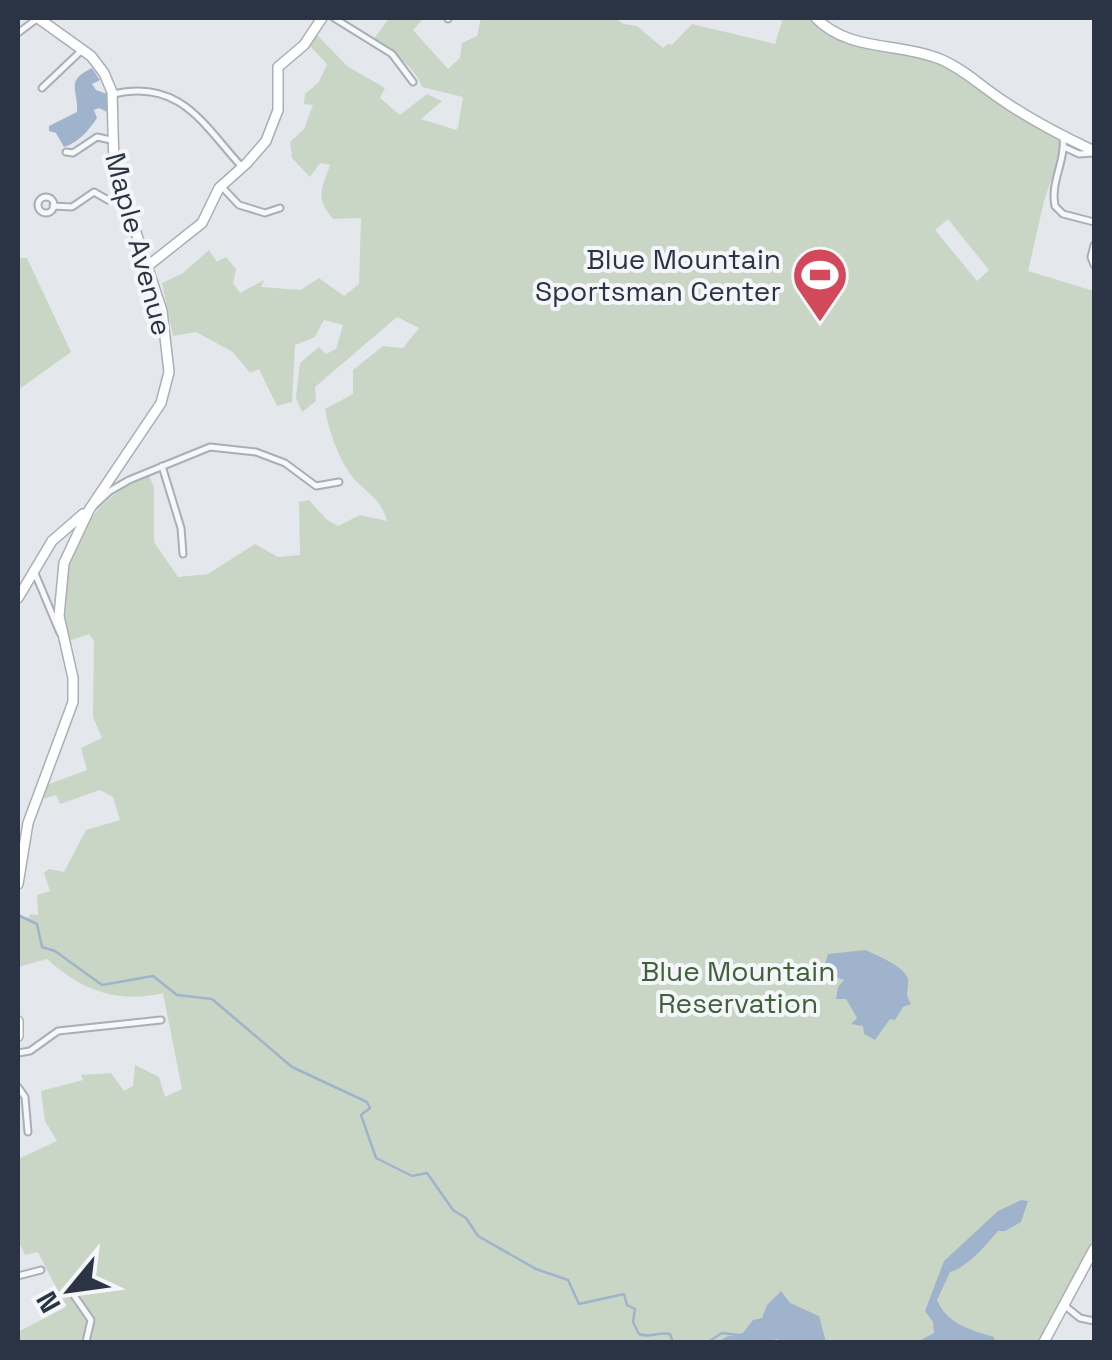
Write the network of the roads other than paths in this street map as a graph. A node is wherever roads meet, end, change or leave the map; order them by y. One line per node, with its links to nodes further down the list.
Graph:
1 (38, 18): 5 (street); 6 (street)
2 (322, 18): 15 (street)
3 (334, 18): 7 (street)
4 (816, 18): 10 (street)
5 (18, 33)
6 (82, 50): 8 (street); 9 (street)
7 (413, 82)
8 (42, 88)
9 (113, 94): 11 (street, Maple Avenue); 15 (street)
10 (1062, 136): 12 (street); 14 (street)
11 (111, 140): 13 (street); 17 (street, Maple Avenue)
12 (1066, 148): 14 (street); 20 (street)
13 (66, 152)
14 (1094, 152)
15 (242, 168): 16 (street)
16 (221, 186): 19 (street); 22 (street)
17 (124, 198): 18 (street); 22 (street, Maple Avenue)
18 (54, 206)
19 (280, 208)
20 (1094, 222)
21 (1094, 245): 23 (street)
22 (148, 265): 26 (street, Maple Avenue)
23 (1094, 265)
24 (162, 466): 25 (street); 26 (street); 27 (street)
25 (339, 482)
26 (89, 510): 28 (street); 30 (street, Maple Avenue)
27 (183, 554)
28 (34, 572): 29 (street); 30 (street)
29 (18, 598)
30 (62, 634): 31 (street, Maple Avenue)
31 (18, 884)
32 (18, 1020): 34 (street)
33 (161, 1020): 35 (street)
34 (18, 1036)
35 (18, 1052)
36 (18, 1088): 37 (street)
37 (28, 1132)
38 (1094, 1249): 42 (street)
39 (41, 1270): 40 (street)
40 (18, 1276)
41 (74, 1294): 44 (street)
42 (1064, 1305): 43 (street); 45 (street)
43 (1094, 1320)
44 (86, 1342)
45 (1044, 1342)

